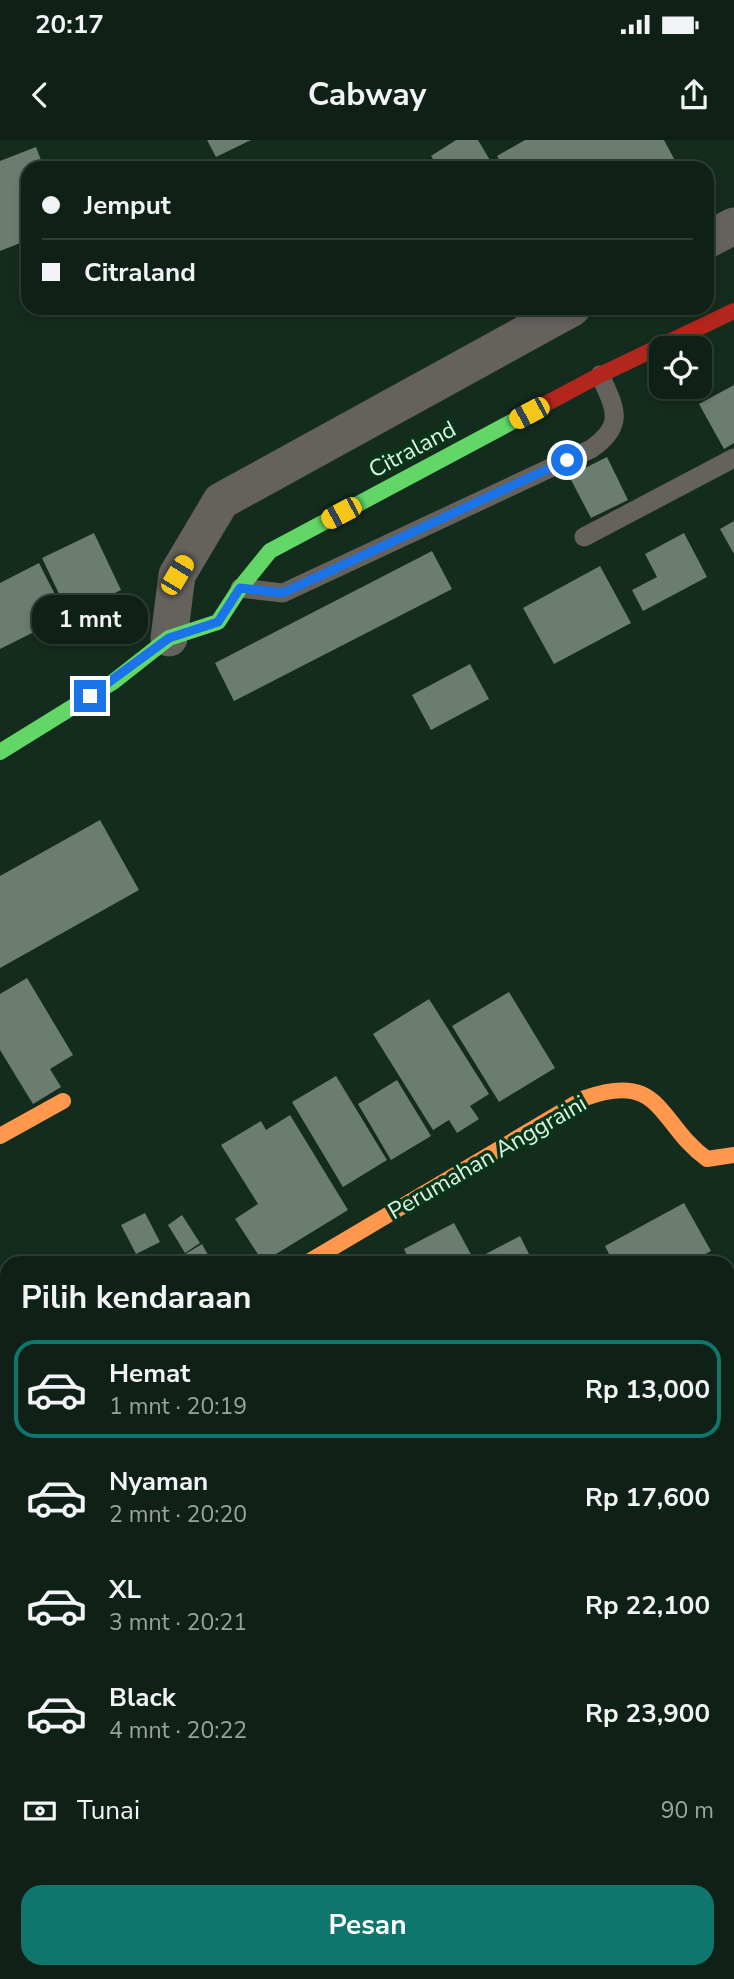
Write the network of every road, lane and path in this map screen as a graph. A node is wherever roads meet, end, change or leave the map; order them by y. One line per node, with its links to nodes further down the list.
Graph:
1 (734, 226): 2 (street)
2 (714, 236)
3 (734, 311): 5 (street, Citraland)
4 (559, 315): 9 (street)
5 (600, 375): 8 (street, Citraland); 8 (lane)
6 (734, 458): 7 (lane)
7 (584, 537)
8 (240, 588): 9 (street, Citraland)
9 (169, 638): 10 (street, Citraland)
10 (0, 752)
11 (63, 1101): 12 (street)
12 (0, 1136)
13 (734, 1155): 14 (street, Perumahan Anggraini)
14 (318, 1256)

